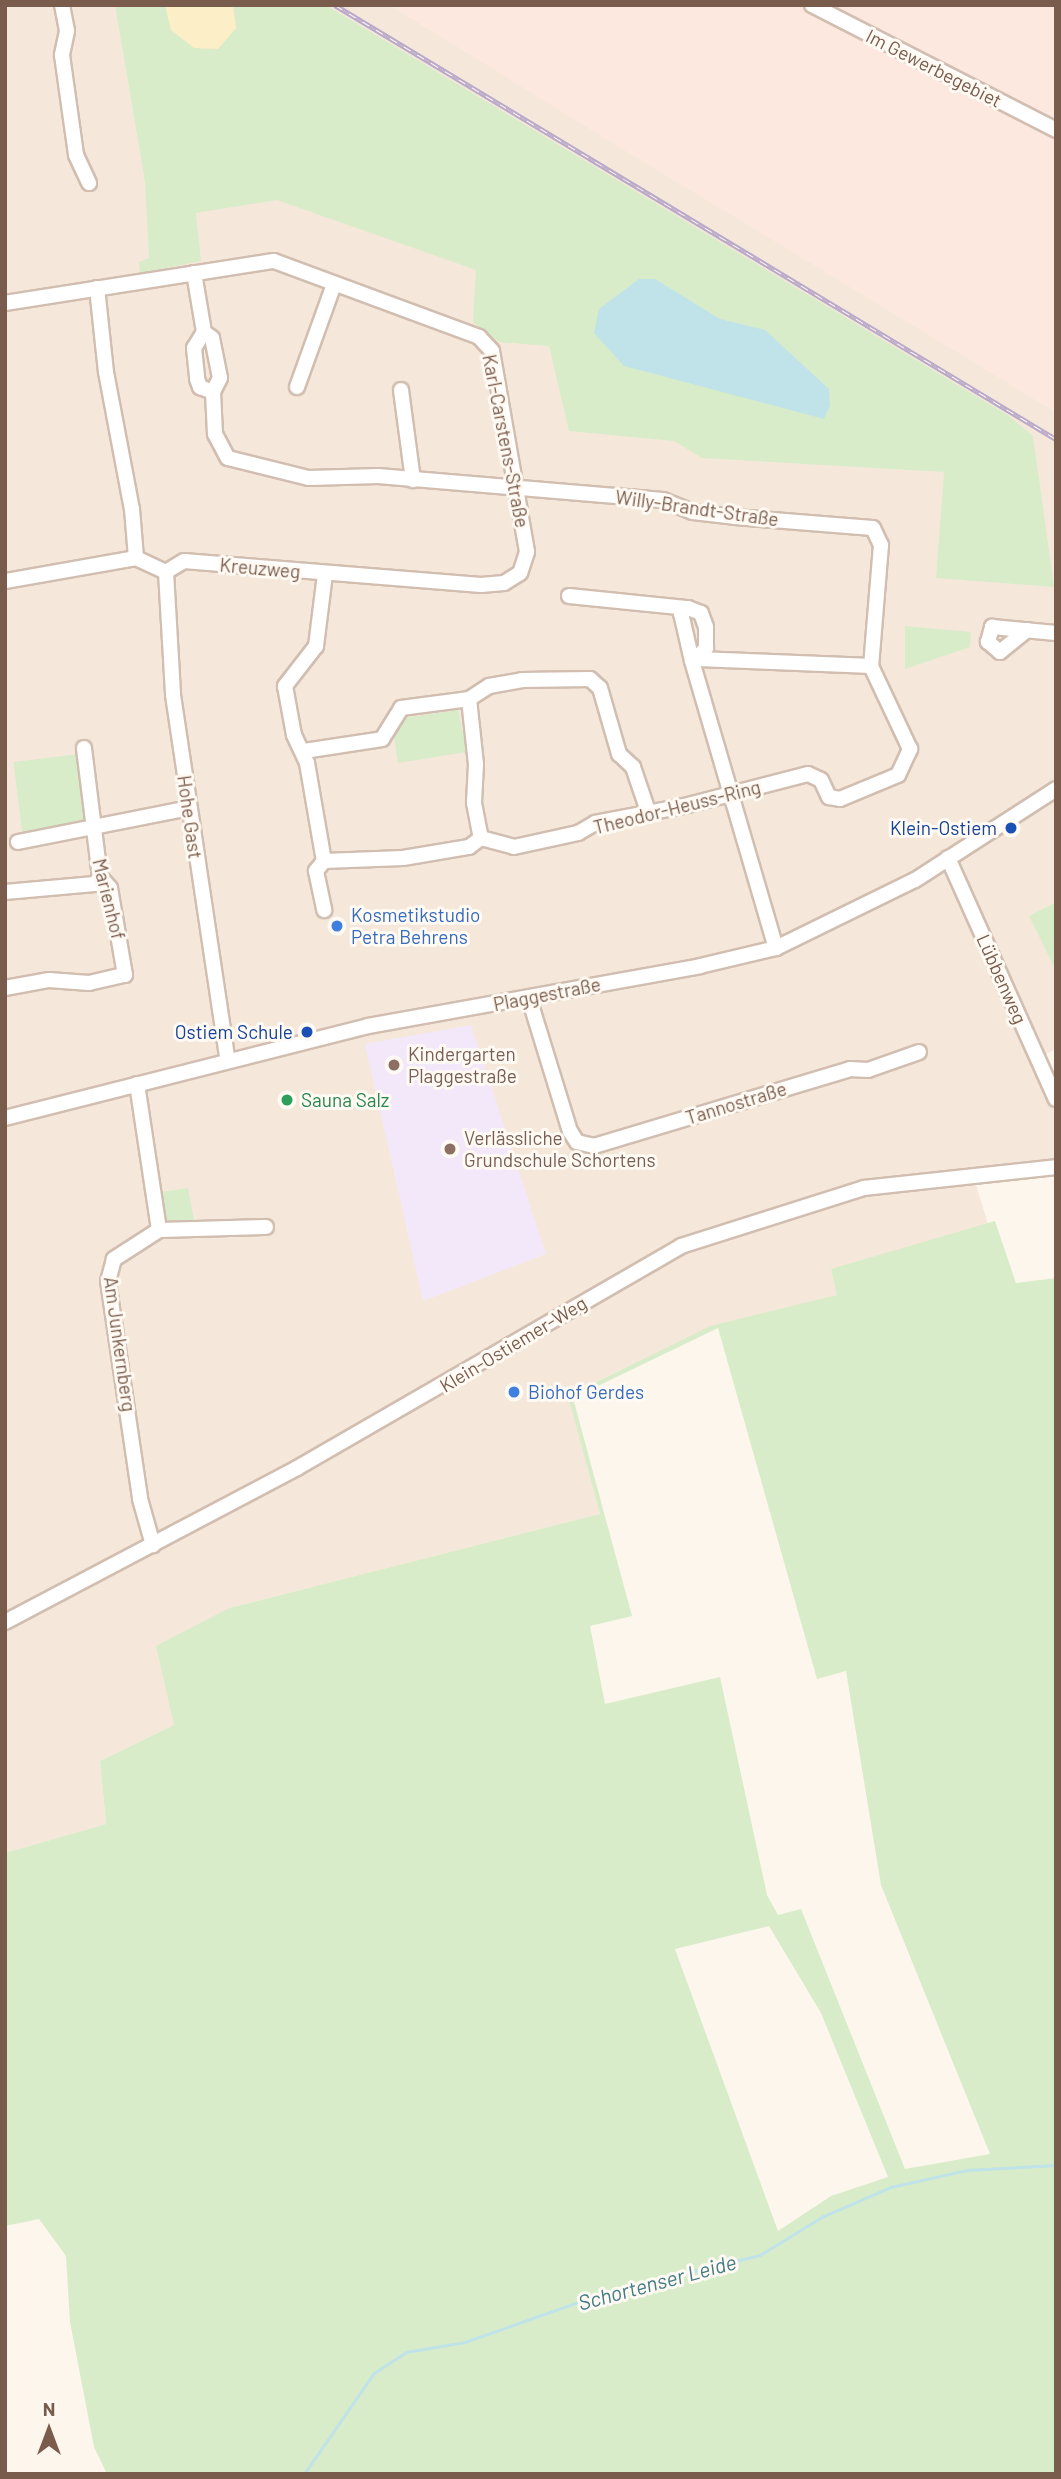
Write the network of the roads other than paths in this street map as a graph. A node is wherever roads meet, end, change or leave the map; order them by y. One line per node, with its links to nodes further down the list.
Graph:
1 (62, 5): 4 (street)
2 (812, 5): 3 (street, Im Gewerbegebiet)
3 (1056, 130)
4 (89, 183)
5 (194, 273): 6 (street, Karl-Carstens-Straße); 7 (street, Karl-Carstens-Straße); 9 (street)
6 (334, 284): 10 (street); 14 (street, Karl-Carstens-Straße)
7 (97, 288): 8 (street, Karl-Carstens-Straße); 15 (street)
8 (5, 303)
9 (204, 332): 12 (street); 12 (street)
10 (297, 387)
11 (401, 390): 13 (street)
12 (213, 392): 13 (street)
13 (413, 480): 14 (street)
14 (517, 489): 17 (street, Karl-Carstens-Straße); 25 (street, Willy-Brandt-Straße)
15 (135, 558): 16 (street); 19 (street)
16 (166, 572): 18 (street, Kreuzweg); 31 (street, Hohe Gast)
17 (520, 573): 18 (street, Kreuzweg)
18 (325, 574): 28 (street)
19 (5, 581)
20 (569, 596): 21 (street)
21 (688, 608): 24 (street); 24 (street)
22 (1027, 630): 23 (street)
23 (1056, 633)
24 (696, 660): 25 (street); 30 (street)
25 (872, 666): 30 (street, Theodor-Heuss-Ring)
26 (469, 699): 28 (street); 32 (street); 34 (street)
27 (84, 748): 33 (street, Marienhof)
28 (304, 751): 37 (street)
29 (1056, 789): 36 (street, Plaggestraße)
30 (732, 794): 32 (street, Theodor-Heuss-Ring); 41 (street)
31 (189, 808): 33 (street); 45 (street, Hohe Gast)
32 (648, 811): 34 (street, Theodor-Heuss-Ring)
33 (97, 827): 35 (street); 38 (street, Marienhof)
34 (481, 838): 37 (street)
35 (18, 842)
36 (948, 858): 41 (street, Plaggestraße); 47 (street, Lübbenweg)
37 (324, 861): 40 (street)
38 (100, 877): 39 (street); 42 (street, Marienhof)
39 (5, 892)
40 (324, 910)
41 (776, 948): 43 (street, Plaggestraße)
42 (5, 988)
43 (529, 998): 44 (street, Tannostraße); 45 (street, Plaggestraße)
44 (919, 1052)
45 (228, 1061): 46 (street, Plaggestraße)
46 (137, 1084): 48 (street, Plaggestraße); 51 (street)
47 (1056, 1099)
48 (5, 1118)
49 (1056, 1167): 52 (street, Klein-Ostiemer-Weg)
50 (266, 1227): 51 (street)
51 (159, 1230): 52 (street, Am Junkernberg)
52 (153, 1545): 53 (street, Klein-Ostiemer-Weg)
53 (5, 1622)

